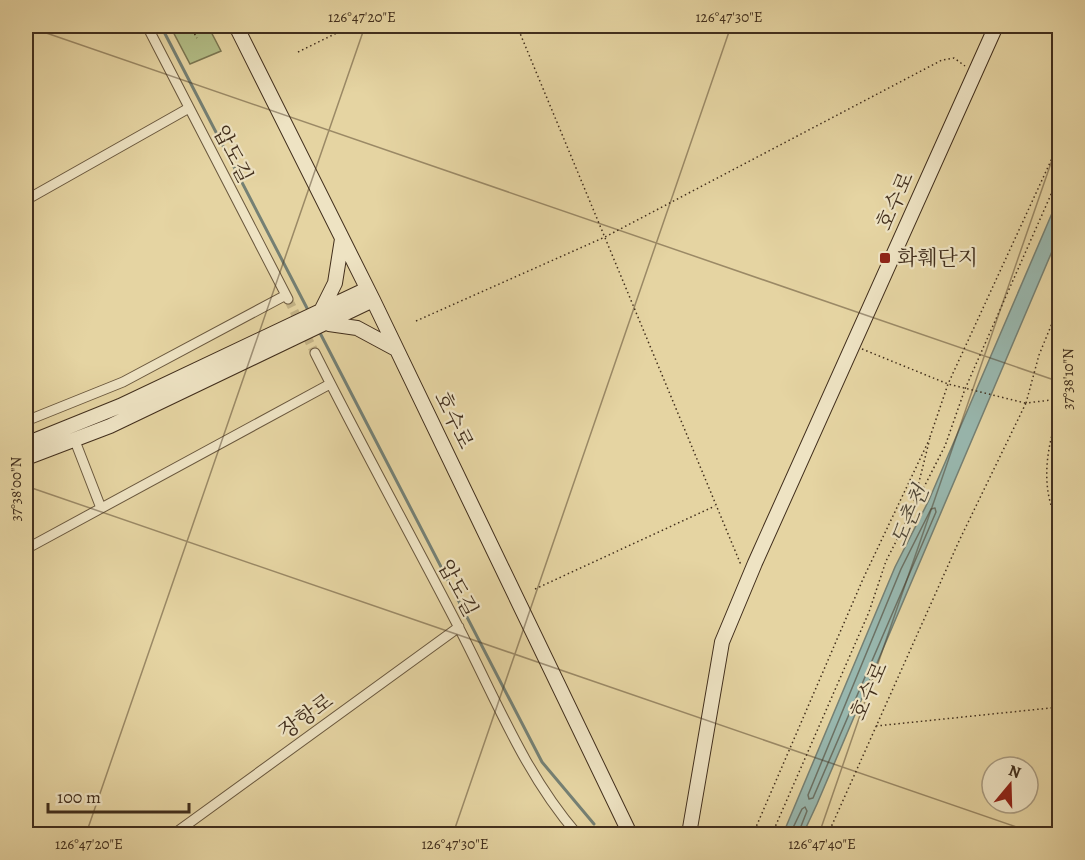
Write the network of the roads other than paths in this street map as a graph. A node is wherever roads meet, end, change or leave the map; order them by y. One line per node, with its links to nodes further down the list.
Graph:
1 (147, 26): 4 (street, 압도길)
2 (236, 26): 6 (main road, 호수로)
3 (996, 26): 24 (main road, 호수로)
4 (189, 108): 5 (street); 12 (street, 압도길)
5 (26, 200)
6 (342, 239): 7 (main road, 호수로); 8 (main road)
7 (370, 294): 8 (main road); 9 (main road, 호수로)
8 (317, 321): 9 (main road); 14 (main road)
9 (396, 350): 23 (main road, 호수로)
10 (315, 353): 11 (street, 압도길)
11 (330, 384): 17 (street); 19 (street, 압도길)
12 (63, 408): 13 (street); 14 (street)
13 (26, 421)
14 (72, 434): 15 (main road); 16 (main road); 17 (street)
15 (26, 444)
16 (26, 458)
17 (101, 508): 18 (street)
18 (26, 549)
19 (459, 627): 20 (street, 장항로); 22 (street, 압도길)
20 (182, 831): 21 (street, 장항로)
21 (174, 834)
22 (577, 834)
23 (630, 834)
24 (689, 834)

